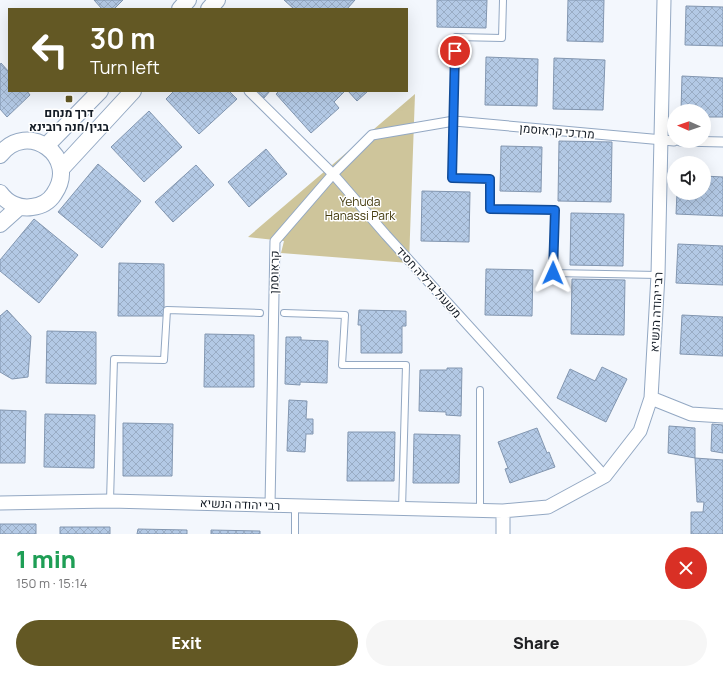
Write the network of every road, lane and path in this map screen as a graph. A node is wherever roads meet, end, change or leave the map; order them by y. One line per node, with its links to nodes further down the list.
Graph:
1 (188, 0): 5 (street)
2 (217, 0): 6 (street)
3 (503, 0): 11 (lane)
4 (664, 0): 10 (street, רבי יהודה הנשיא)
5 (181, 8)
6 (210, 8)
7 (99, 92): 15 (street)
8 (132, 92): 18 (street)
9 (250, 92): 19 (street, משעול גדליה חסיד)
10 (667, 106)
11 (454, 121): 12 (street, מרדכי קראוסמן); 19 (street, קראוסמן); 23 (lane)
12 (667, 141)
13 (711, 142): 14 (street)
14 (723, 142)
15 (46, 146): 17 (street); 18 (street)
16 (667, 148): 23 (street, רבי יהודה הנשיא)
17 (2, 150)
18 (61, 169): 21 (street)
19 (333, 174): 29 (street, משעול גדליה חסיד); 32 (street, קראוסמן)
20 (0, 193): 21 (street)
21 (19, 207): 22 (street)
22 (0, 224)
23 (658, 275): 27 (street, רבי יהודה הנשיא)
24 (260, 313): 30 (lane)
25 (284, 313): 34 (lane)
26 (480, 390): 35 (lane)
27 (651, 398): 28 (street); 29 (street, רבי יהודה הנשיא)
28 (723, 416)
29 (605, 476): 36 (street, רבי יהודה הנשיא)
30 (110, 501): 31 (street, רבי יהודה הנשיא); 32 (street, רבי יהודה הנשיא)
31 (0, 503)
32 (270, 505): 33 (street, רבי יהודה הנשיא)
33 (296, 506): 34 (street, רבי יהודה הנשיא); 37 (lane)
34 (402, 509): 35 (street, רבי יהודה הנשיא)
35 (480, 511): 36 (street, רבי יהודה הנשיא)
36 (503, 512): 38 (street)
37 (295, 534)
38 (503, 534)

